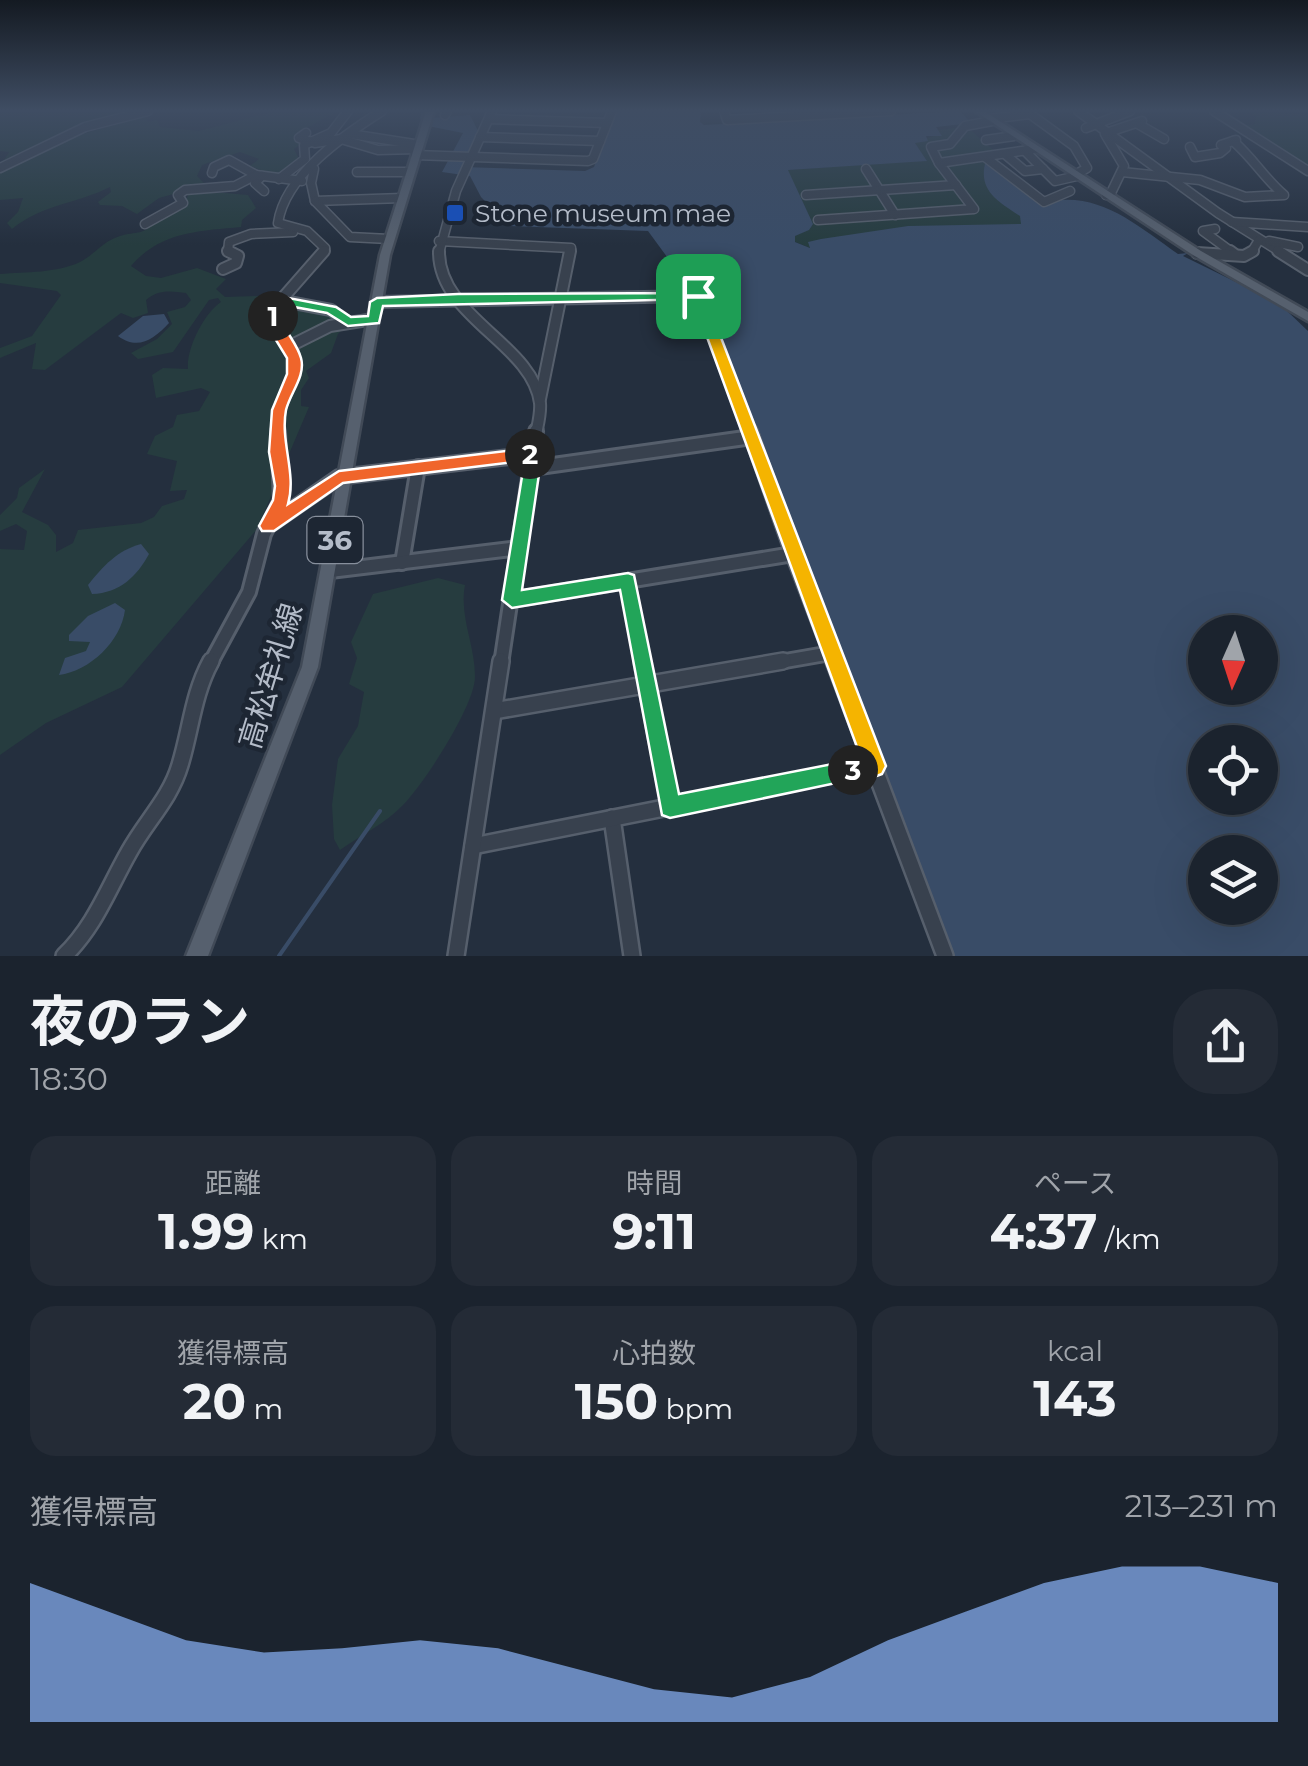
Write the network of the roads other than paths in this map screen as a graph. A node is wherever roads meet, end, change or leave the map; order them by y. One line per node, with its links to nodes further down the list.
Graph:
1 (1006, 155): 26 (street)
2 (26, 156): 24 (street)
3 (304, 156): 34 (street)
4 (322, 156): 23 (street)
5 (390, 156): 6 (street)
6 (415, 156): 22 (street); 28 (street); 46 (main road, 高松牟礼線 / 36)
7 (471, 156): 22 (street)
8 (543, 156): 20 (street)
9 (594, 156): 20 (street)
10 (936, 156): 21 (street)
11 (1000, 156): 19 (street)
12 (1034, 156): 26 (street)
13 (1040, 156): 32 (main road)
14 (1080, 156): 32 (street)
15 (1121, 156): 29 (street)
16 (1142, 156): 33 (street)
17 (1251, 156): 44 (street)
18 (1283, 156): 27 (street)
19 (985, 157): 21 (street); 41 (street)
20 (541, 162): 22 (street)
21 (939, 162): 36 (street)
22 (467, 164): 61 (street)
23 (315, 166): 35 (street); 47 (street)
24 (0, 168)
25 (866, 169): 40 (street)
26 (1043, 169): 32 (street)
27 (1308, 171)
28 (357, 172)
29 (1122, 172): 33 (street); 43 (street)
30 (212, 173): 31 (street)
31 (261, 175): 34 (street); 39 (street); 54 (street)
32 (1076, 176): 43 (main road)
33 (1174, 178): 38 (street); 44 (street)
34 (278, 179): 35 (street)
35 (302, 181): 48 (street)
36 (956, 185): 40 (street); 51 (street)
37 (1165, 187): 38 (street)
38 (1185, 187): 53 (street)
39 (264, 190)
40 (880, 190): 42 (street); 51 (street)
41 (1070, 191)
42 (806, 195)
43 (1106, 195): 64 (main road)
44 (1252, 197): 50 (street)
45 (354, 198): 46 (street); 47 (street); 49 (street)
46 (402, 198): 60 (main road, 高松牟礼線 / 36)
47 (315, 200): 48 (street); 60 (street)
48 (283, 204): 56 (street)
49 (362, 206)
50 (1260, 212)
51 (895, 215): 52 (street)
52 (818, 220)
53 (1232, 222): 55 (street); 62 (street)
54 (145, 224)
55 (1308, 227)
56 (307, 231): 58 (street); 70 (street)
57 (1200, 232): 65 (street)
58 (256, 233): 59 (street); 66 (street)
59 (275, 238)
60 (389, 239): 71 (main road, 高松牟礼線 / 36)
61 (439, 241): 68 (street); 69 (street)
62 (1259, 241): 63 (street); 65 (street); 67 (street)
63 (1298, 247)
64 (1196, 253): 65 (street); 72 (main road)
65 (1238, 257)
66 (224, 270)
67 (1308, 270)
68 (561, 297): 69 (street); 76 (street); 77 (street)
69 (458, 298): 71 (street); 76 (street)
70 (278, 300): 74 (street); 75 (street)
71 (377, 302): 73 (main road, 高松牟礼線 / 36)
72 (1308, 317)
73 (374, 320): 74 (street); 81 (main road, 高松牟礼線 / 36)
74 (348, 322): 75 (street)
75 (290, 346): 82 (street)
76 (540, 398): 78 (street)
77 (752, 437): 80 (street); 84 (street)
78 (534, 454): 79 (street); 80 (street)
79 (418, 467): 81 (street); 85 (street)
80 (532, 468): 83 (street)
81 (346, 476): 82 (street); 86 (main road, 高松牟礼線 / 36)
82 (268, 526): 96 (street)
83 (520, 548): 85 (street); 88 (street)
84 (793, 554): 87 (street); 89 (street)
85 (402, 563): 86 (street)
86 (330, 572): 97 (main road, 高松牟礼線 / 36)
87 (628, 581): 88 (street); 90 (street)
88 (512, 600): 91 (street)
89 (831, 652): 90 (street); 92 (street)
90 (648, 684): 91 (street); 93 (street)
91 (494, 710): 95 (street)
92 (875, 766): 93 (street); 100 (street)
93 (670, 807): 94 (street)
94 (612, 818): 95 (street); 99 (street)
95 (473, 846): 98 (street)
96 (64, 956)
97 (197, 956)
98 (456, 956)
99 (632, 956)
100 (945, 956)

